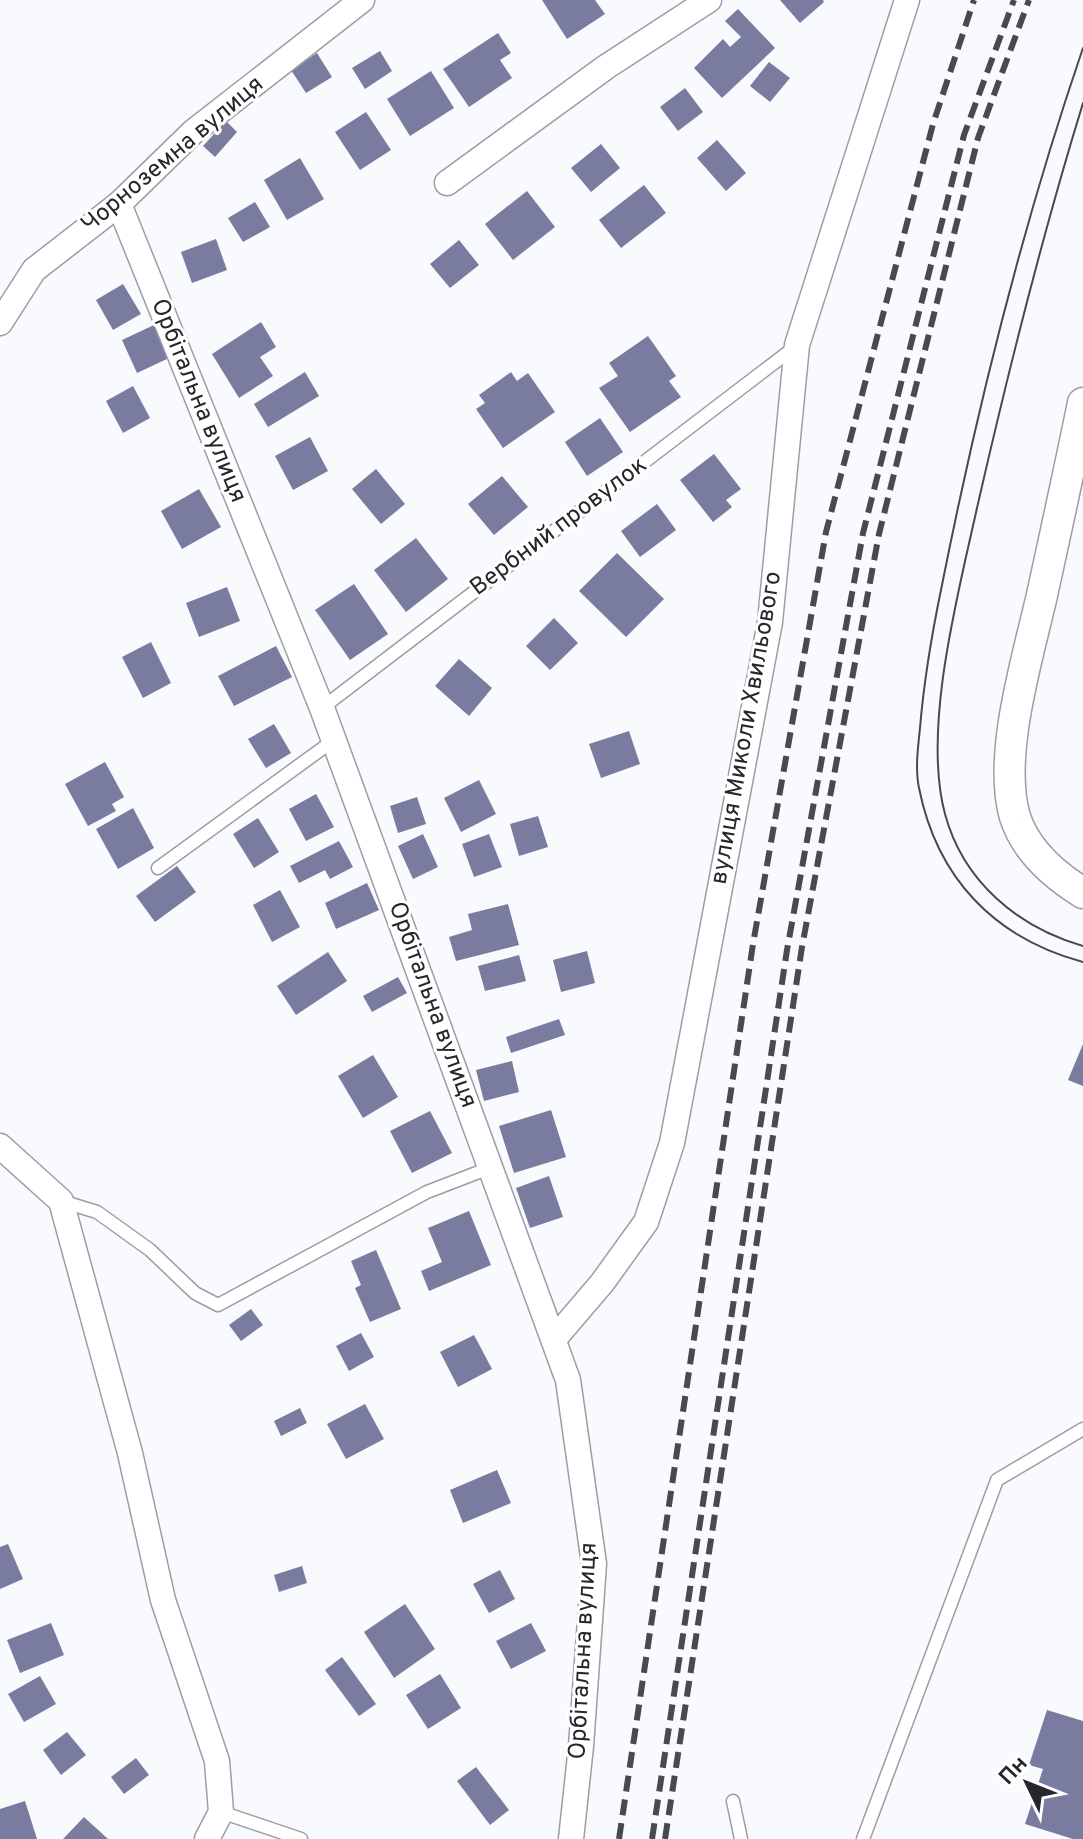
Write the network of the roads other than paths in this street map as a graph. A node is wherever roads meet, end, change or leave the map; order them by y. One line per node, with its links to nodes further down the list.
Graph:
1 (362, 0): 5 (street, Чорноземна вулиця)
2 (709, 0): 4 (street)
3 (907, 0): 7 (street, вулиця Миколи Хвильового)
4 (447, 183)
5 (119, 204): 6 (street, Чорноземна вулиця); 9 (street, Орбітальна вулиця)
6 (0, 323)
7 (797, 345): 9 (lane, Вербний провулок); 16 (street, вулиця Миколи Хвильового)
8 (1083, 403): 12 (street)
9 (322, 708): 10 (street, Орбітальна вулиця)
10 (334, 740): 11 (lane); 14 (street, Орбітальна вулиця)
11 (158, 868)
12 (1083, 893)
13 (0, 1146): 15 (street)
14 (492, 1167): 15 (lane); 16 (street, Орбітальна вулиця)
15 (61, 1201): 19 (street)
16 (555, 1338): 22 (street, Орбітальна вулиця)
17 (1083, 1429): 24 (lane)
18 (733, 1801): 23 (lane)
19 (221, 1812): 20 (street); 21 (lane)
20 (207, 1839)
21 (301, 1839)
22 (571, 1839)
23 (741, 1839)
24 (863, 1839)

